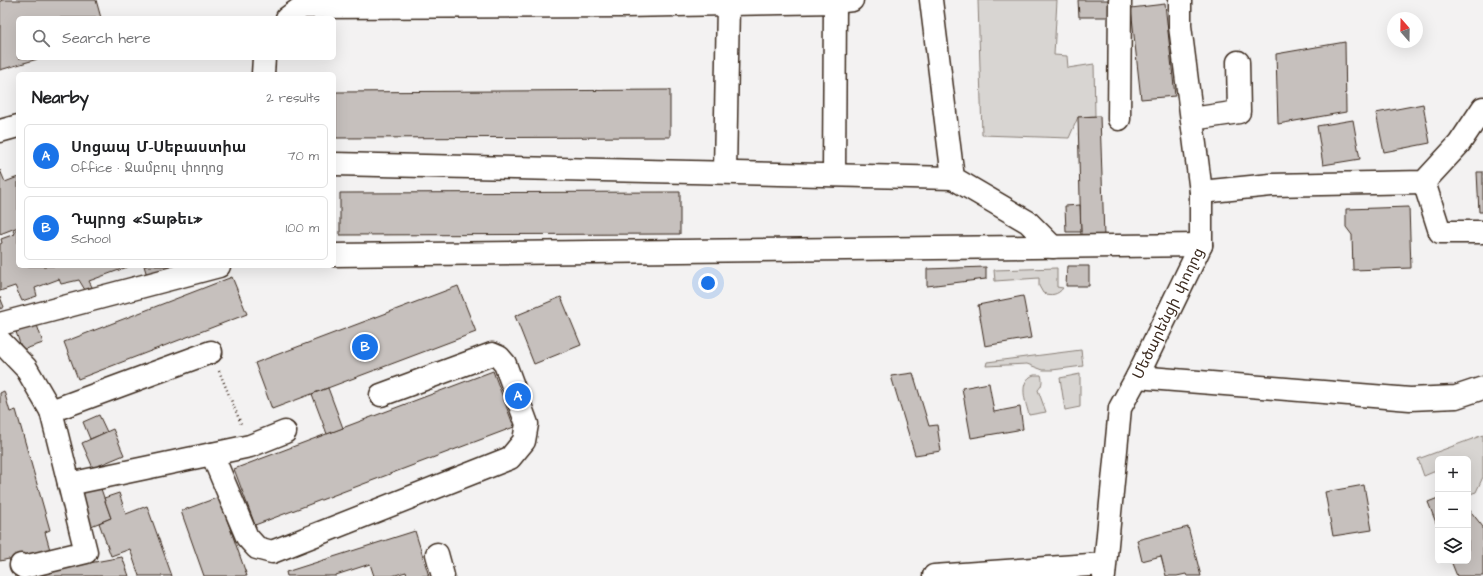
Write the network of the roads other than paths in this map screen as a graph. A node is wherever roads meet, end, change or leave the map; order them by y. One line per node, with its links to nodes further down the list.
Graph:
1 (931, 0): 19 (street)
2 (1120, 0): 12 (street)
3 (1180, 0): 13 (street, Մեծարենցի փողոց)
4 (844, 1): 6 (street); 18 (street)
5 (624, 3): 6 (street); 7 (street)
6 (728, 4): 17 (street)
7 (290, 16)
8 (264, 60): 10 (street)
9 (1238, 62): 13 (street)
10 (263, 72)
11 (1483, 108): 20 (street)
12 (1119, 119)
13 (1192, 119): 21 (street, Մեծարենցի փողոց)
14 (16, 127): 15 (street)
15 (0, 131)
16 (336, 164): 17 (street)
17 (725, 172): 18 (street)
18 (834, 175): 19 (street)
19 (953, 178): 24 (street)
20 (1424, 182): 21 (street); 22 (street)
21 (1201, 192): 23 (street, Մեծարենցի փողոց)
22 (1483, 232)
23 (1201, 245): 24 (street); 30 (street, Մեծարենցի փողոց)
24 (1053, 246): 25 (street)
25 (336, 255)
26 (211, 268): 27 (street)
27 (0, 324)
28 (0, 341): 33 (street)
29 (211, 352): 33 (street)
30 (1137, 377): 31 (street); 39 (street, Մեծարենցի փողոց)
31 (1483, 388)
32 (381, 395): 35 (street)
33 (51, 411): 36 (street)
34 (285, 432): 35 (street)
35 (212, 454): 36 (street)
36 (69, 484): 38 (street)
37 (437, 554): 40 (street)
38 (21, 565)
39 (1104, 570): 41 (street)
40 (443, 576)
41 (934, 576)

